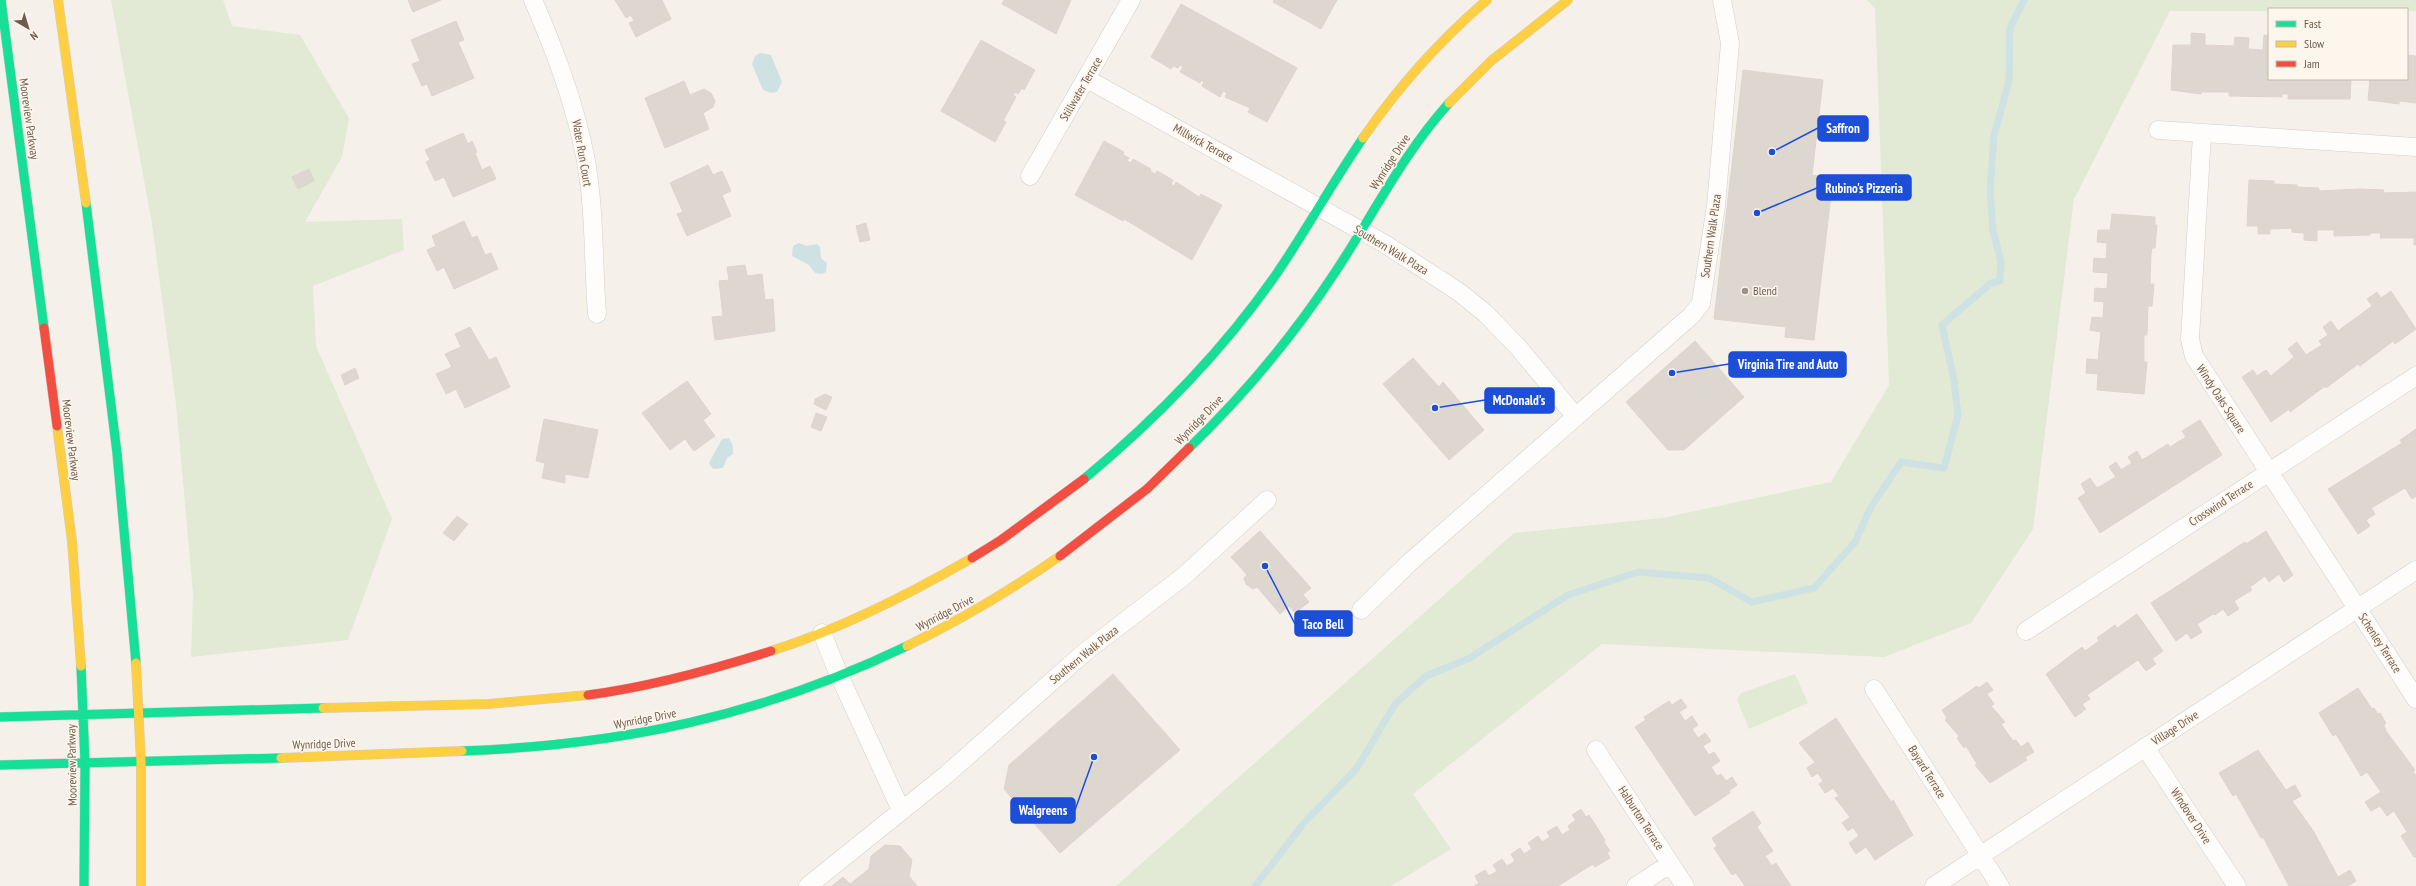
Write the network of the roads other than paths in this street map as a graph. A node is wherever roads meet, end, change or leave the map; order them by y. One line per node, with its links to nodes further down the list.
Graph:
1 (1, 0): 29 (street, Mooreview Parkway)
2 (58, 0): 28 (street)
3 (533, 0): 15 (street, Water Run Court)
4 (1131, 0): 8 (street, Stillwater Terrace)
5 (1487, 0): 13 (street)
6 (1568, 0): 14 (street, Wynridge Drive)
7 (1722, 0): 17 (street, Southern Walk Plaza)
8 (1087, 79): 12 (street, Stillwater Terrace); 13 (street, Millwick Terrace)
9 (2158, 130): 10 (street)
10 (2202, 134): 11 (street); 18 (street, Windy Oaks Square)
11 (2416, 147)
12 (1030, 176)
13 (1318, 208): 14 (street, Southern Walk Plaza); 24 (street)
14 (1360, 231): 17 (street, Southern Walk Plaza); 25 (street, Wynridge Drive)
15 (596, 314)
16 (2416, 376): 18 (street, Crosswind Terrace)
17 (1576, 418): 22 (street, Southern Walk Plaza)
18 (2268, 472): 21 (street, Windy Oaks Square); 23 (street, Crosswind Terrace)
19 (1267, 500): 36 (street, Southern Walk Plaza)
20 (2416, 570): 21 (street, Village Drive)
21 (2357, 608): 27 (street, Schenley Terrace); 31 (street, Village Drive)
22 (1361, 610)
23 (2026, 631)
24 (822, 633): 25 (street); 28 (street)
25 (839, 675): 33 (street, Wynridge Drive); 36 (street)
26 (1874, 689): 37 (street, Bayard Terrace)
27 (2416, 698)
28 (139, 712): 29 (street); 33 (street)
29 (82, 715): 30 (street); 34 (street, Mooreview Parkway)
30 (0, 717)
31 (2145, 747): 37 (street, Village Drive); 46 (street, Windover Drive)
32 (1596, 750): 38 (street, Halburton Terrace)
33 (140, 762): 34 (street, Wynridge Drive); 40 (street)
34 (85, 763): 35 (street, Wynridge Drive); 39 (street, Mooreview Parkway)
35 (0, 765)
36 (901, 810): 41 (street, Southern Walk Plaza)
37 (1980, 856): 44 (street, Village Drive); 45 (street, Bayard Terrace)
38 (1670, 864): 42 (street); 43 (street, Halburton Terrace)
39 (84, 886)
40 (141, 886)
41 (808, 886)
42 (1636, 886)
43 (1685, 886)
44 (1934, 886)
45 (2000, 886)
46 (2237, 886)

